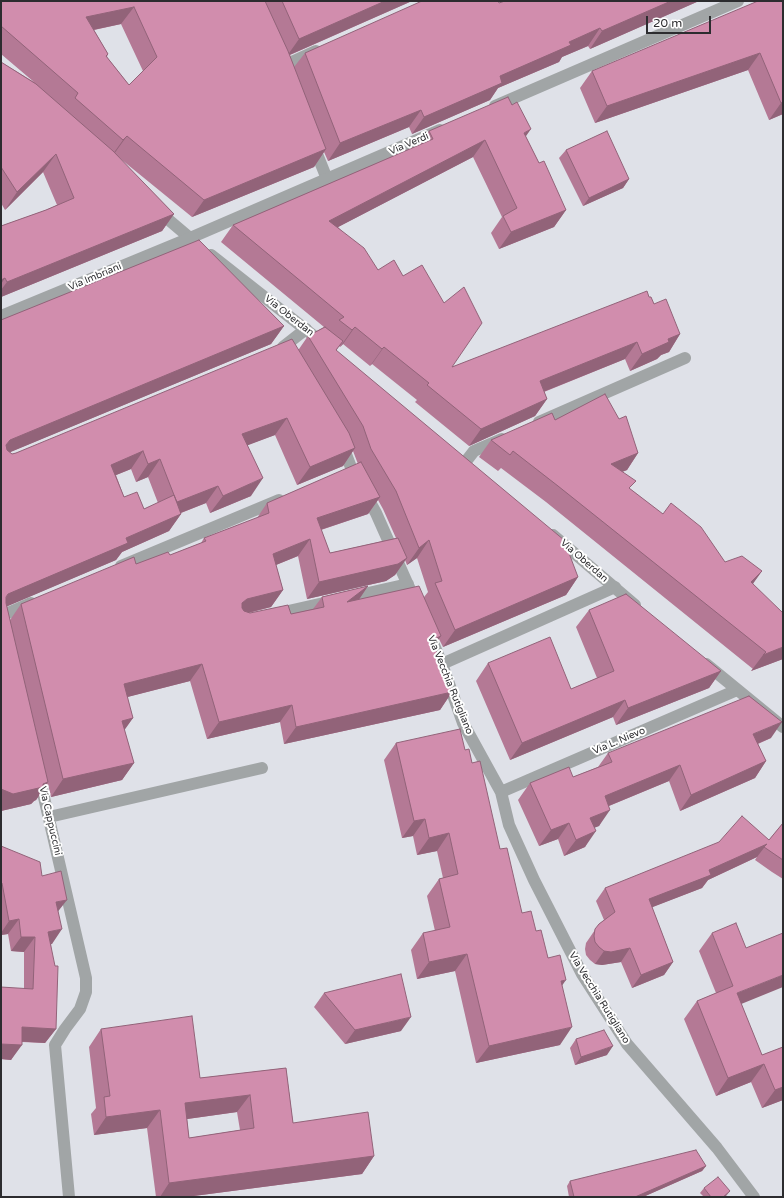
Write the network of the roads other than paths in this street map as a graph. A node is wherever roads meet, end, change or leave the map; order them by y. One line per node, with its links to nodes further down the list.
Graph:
1 (738, 1): 4 (street)
2 (325, 47): 3 (street)
3 (288, 80)
4 (481, 112)
5 (452, 125): 7 (street, Via Verdi)
6 (310, 136): 7 (street)
7 (327, 179): 9 (street, Via Verdi)
8 (148, 202): 9 (street, Via Oberdan)
9 (190, 238): 10 (street, Via Imbriani); 11 (street, Via Oberdan)
10 (1, 316)
11 (306, 329): 12 (street, Via Oberdan); 14 (street)
12 (331, 350)
13 (685, 358): 15 (street)
14 (291, 361)
15 (532, 425)
16 (336, 434): 22 (street, Via Vecchia Rutigliano)
17 (510, 435): 18 (street)
18 (467, 460)
19 (286, 498): 21 (street)
20 (544, 526): 23 (street, Via Oberdan)
21 (111, 570)
22 (408, 584): 26 (street); 29 (street, Via Vecchia Rutigliano)
23 (615, 587): 25 (street, Via Oberdan); 29 (street)
24 (45, 597): 27 (street)
25 (645, 613)
26 (260, 617)
27 (2, 620)
28 (694, 654): 30 (street)
29 (442, 664): 34 (street, Via Vecchia Rutigliano)
30 (737, 690): 31 (street); 34 (street, Via L. Nievo)
31 (783, 727)
32 (36, 764): 35 (street, Via Cappuccini)
33 (262, 768): 35 (street)
34 (501, 792): 37 (street, Via Vecchia Rutigliano)
35 (49, 817): 36 (street, Via Cappuccini)
36 (69, 1197)
37 (754, 1197)

